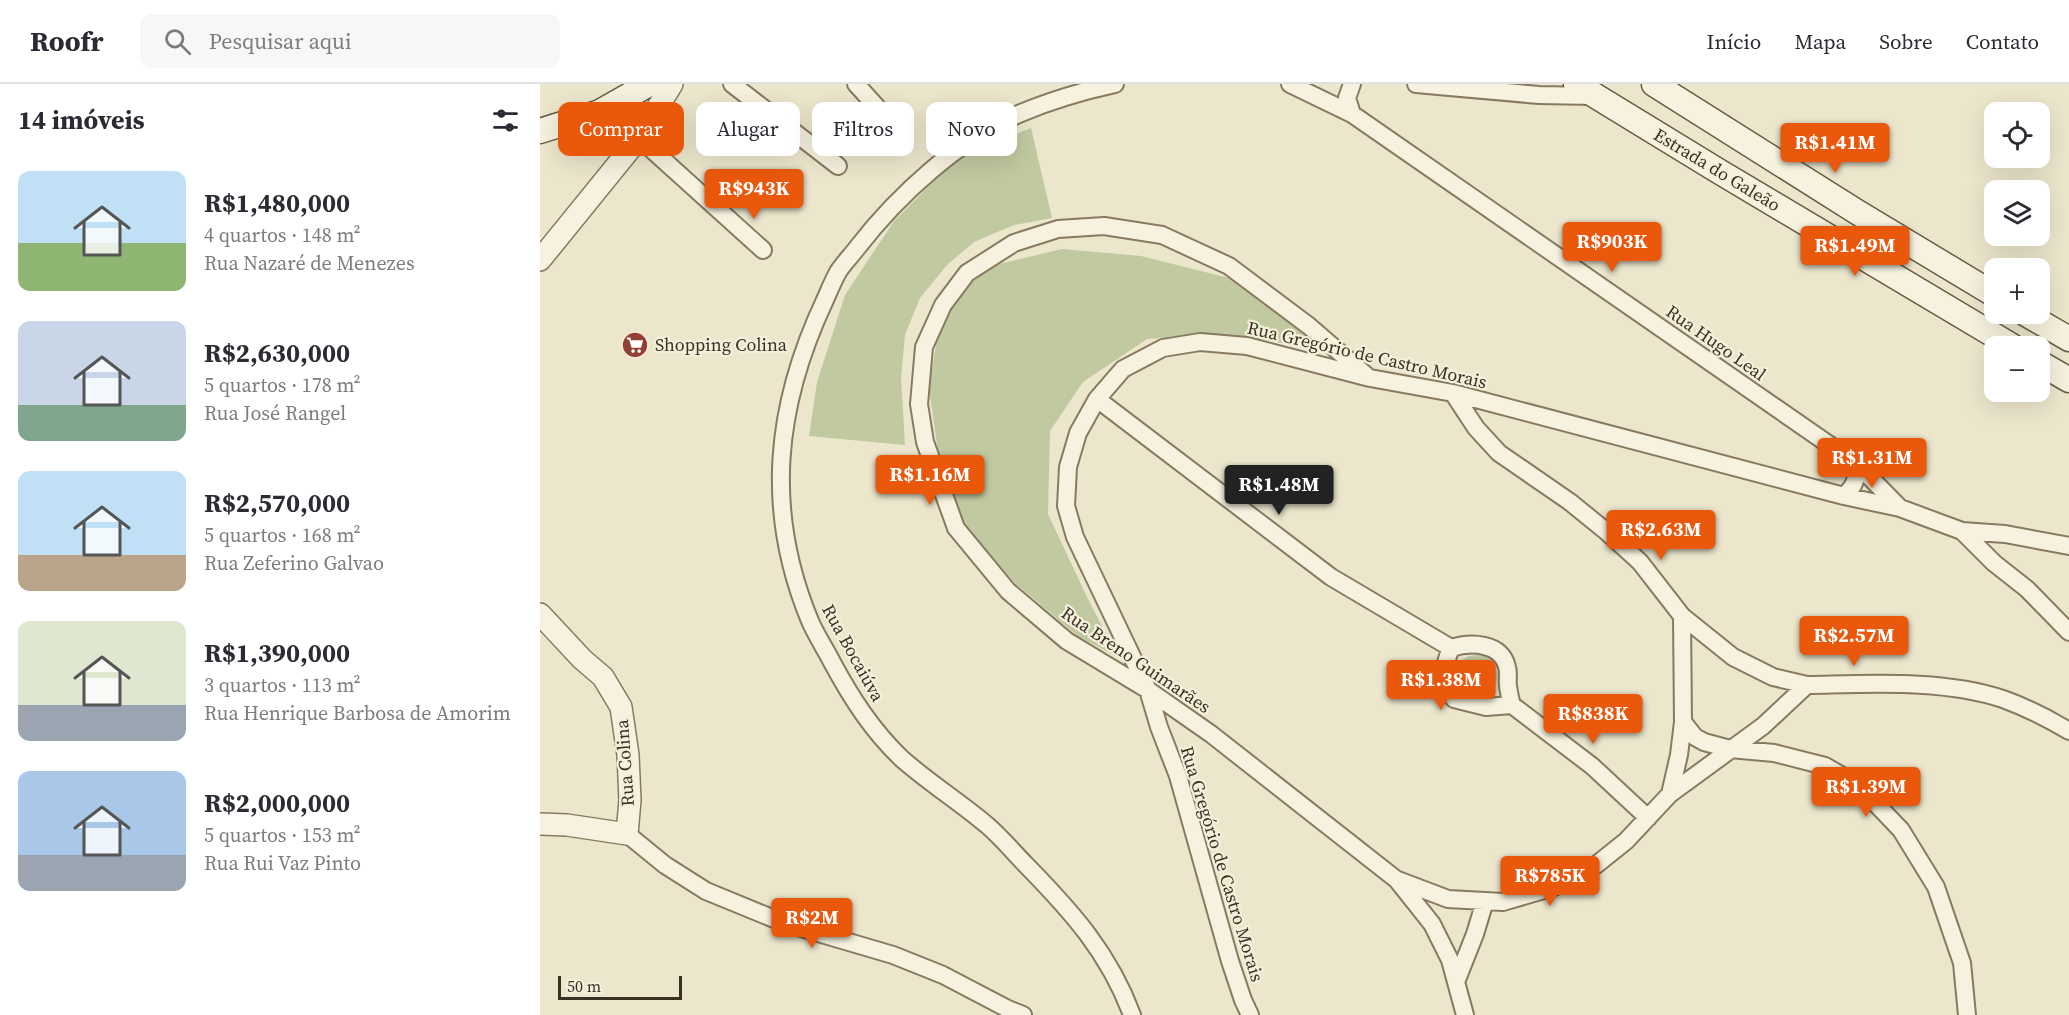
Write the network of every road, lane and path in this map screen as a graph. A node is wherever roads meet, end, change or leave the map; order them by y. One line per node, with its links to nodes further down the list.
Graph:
1 (649, 84): 11 (main road)
2 (672, 84): 12 (street)
3 (732, 84): 19 (street)
4 (856, 84): 13 (street)
5 (1115, 84): 57 (street, Rua Bocaiúva)
6 (1290, 84): 14 (street, Rua Hugo Leal)
7 (1352, 84): 14 (street)
8 (1416, 84): 10 (street)
9 (1654, 84): 22 (main road, Estrada do Galeão)
10 (1586, 90): 24 (main road, Estrada do Galeão)
11 (618, 102)
12 (661, 102)
13 (872, 102)
14 (1352, 114): 31 (street, Rua Hugo Leal)
15 (558, 125): 16 (main road)
16 (540, 131)
17 (625, 156): 21 (street)
18 (659, 156): 20 (street)
19 (838, 166)
20 (762, 250)
21 (540, 261)
22 (1984, 288)
23 (2043, 324): 25 (main road)
24 (1995, 336)
25 (2069, 339)
26 (2050, 369): 28 (main road)
27 (1370, 378): 29 (street, Rua Gregório de Castro Morais); 30 (street, Rua Gregório de Castro Morais); 43 (street, Rua Breno Guimarães)
28 (2069, 380)
29 (1453, 393): 32 (street, Rua Gregório de Castro Morais); 39 (street)
30 (1097, 399): 41 (street); 43 (street, Rua Gregório de Castro Morais)
31 (1857, 464): 32 (street); 33 (street, Rua Hugo Leal)
32 (1844, 496): 33 (street, Rua Gregório de Castro Morais)
33 (1900, 508): 34 (street, Rua Gregório de Castro Morais)
34 (1962, 531): 35 (street, Rua Gregório de Castro Morais); 37 (street)
35 (2006, 534): 36 (street, Rua Gregório de Castro Morais); 37 (street)
36 (2069, 546)
37 (1994, 563): 40 (street)
38 (540, 614): 51 (street, Rua Colina)
39 (1682, 616): 42 (street); 45 (street)
40 (2069, 632)
41 (1451, 648): 44 (street); 44 (street)
42 (1807, 685): 46 (street); 47 (street)
43 (1148, 690): 52 (street, Rua Breno Guimarães); 58 (street, Rua Gregório de Castro Morais)
44 (1512, 705): 49 (street)
45 (1683, 722): 47 (street); 48 (street)
46 (2069, 731)
47 (1730, 749): 48 (street); 55 (street)
48 (1670, 794): 49 (street)
49 (1648, 818): 53 (street)
50 (540, 824): 51 (street)
51 (627, 834): 56 (street)
52 (1397, 880): 53 (street); 54 (street, Rua Breno Guimarães)
53 (1485, 901): 54 (street)
54 (1456, 982): 59 (street, Rua Breno Guimarães)
55 (1965, 1014)
56 (1023, 1015)
57 (1132, 1015)
58 (1250, 1015)
59 (1465, 1015)

